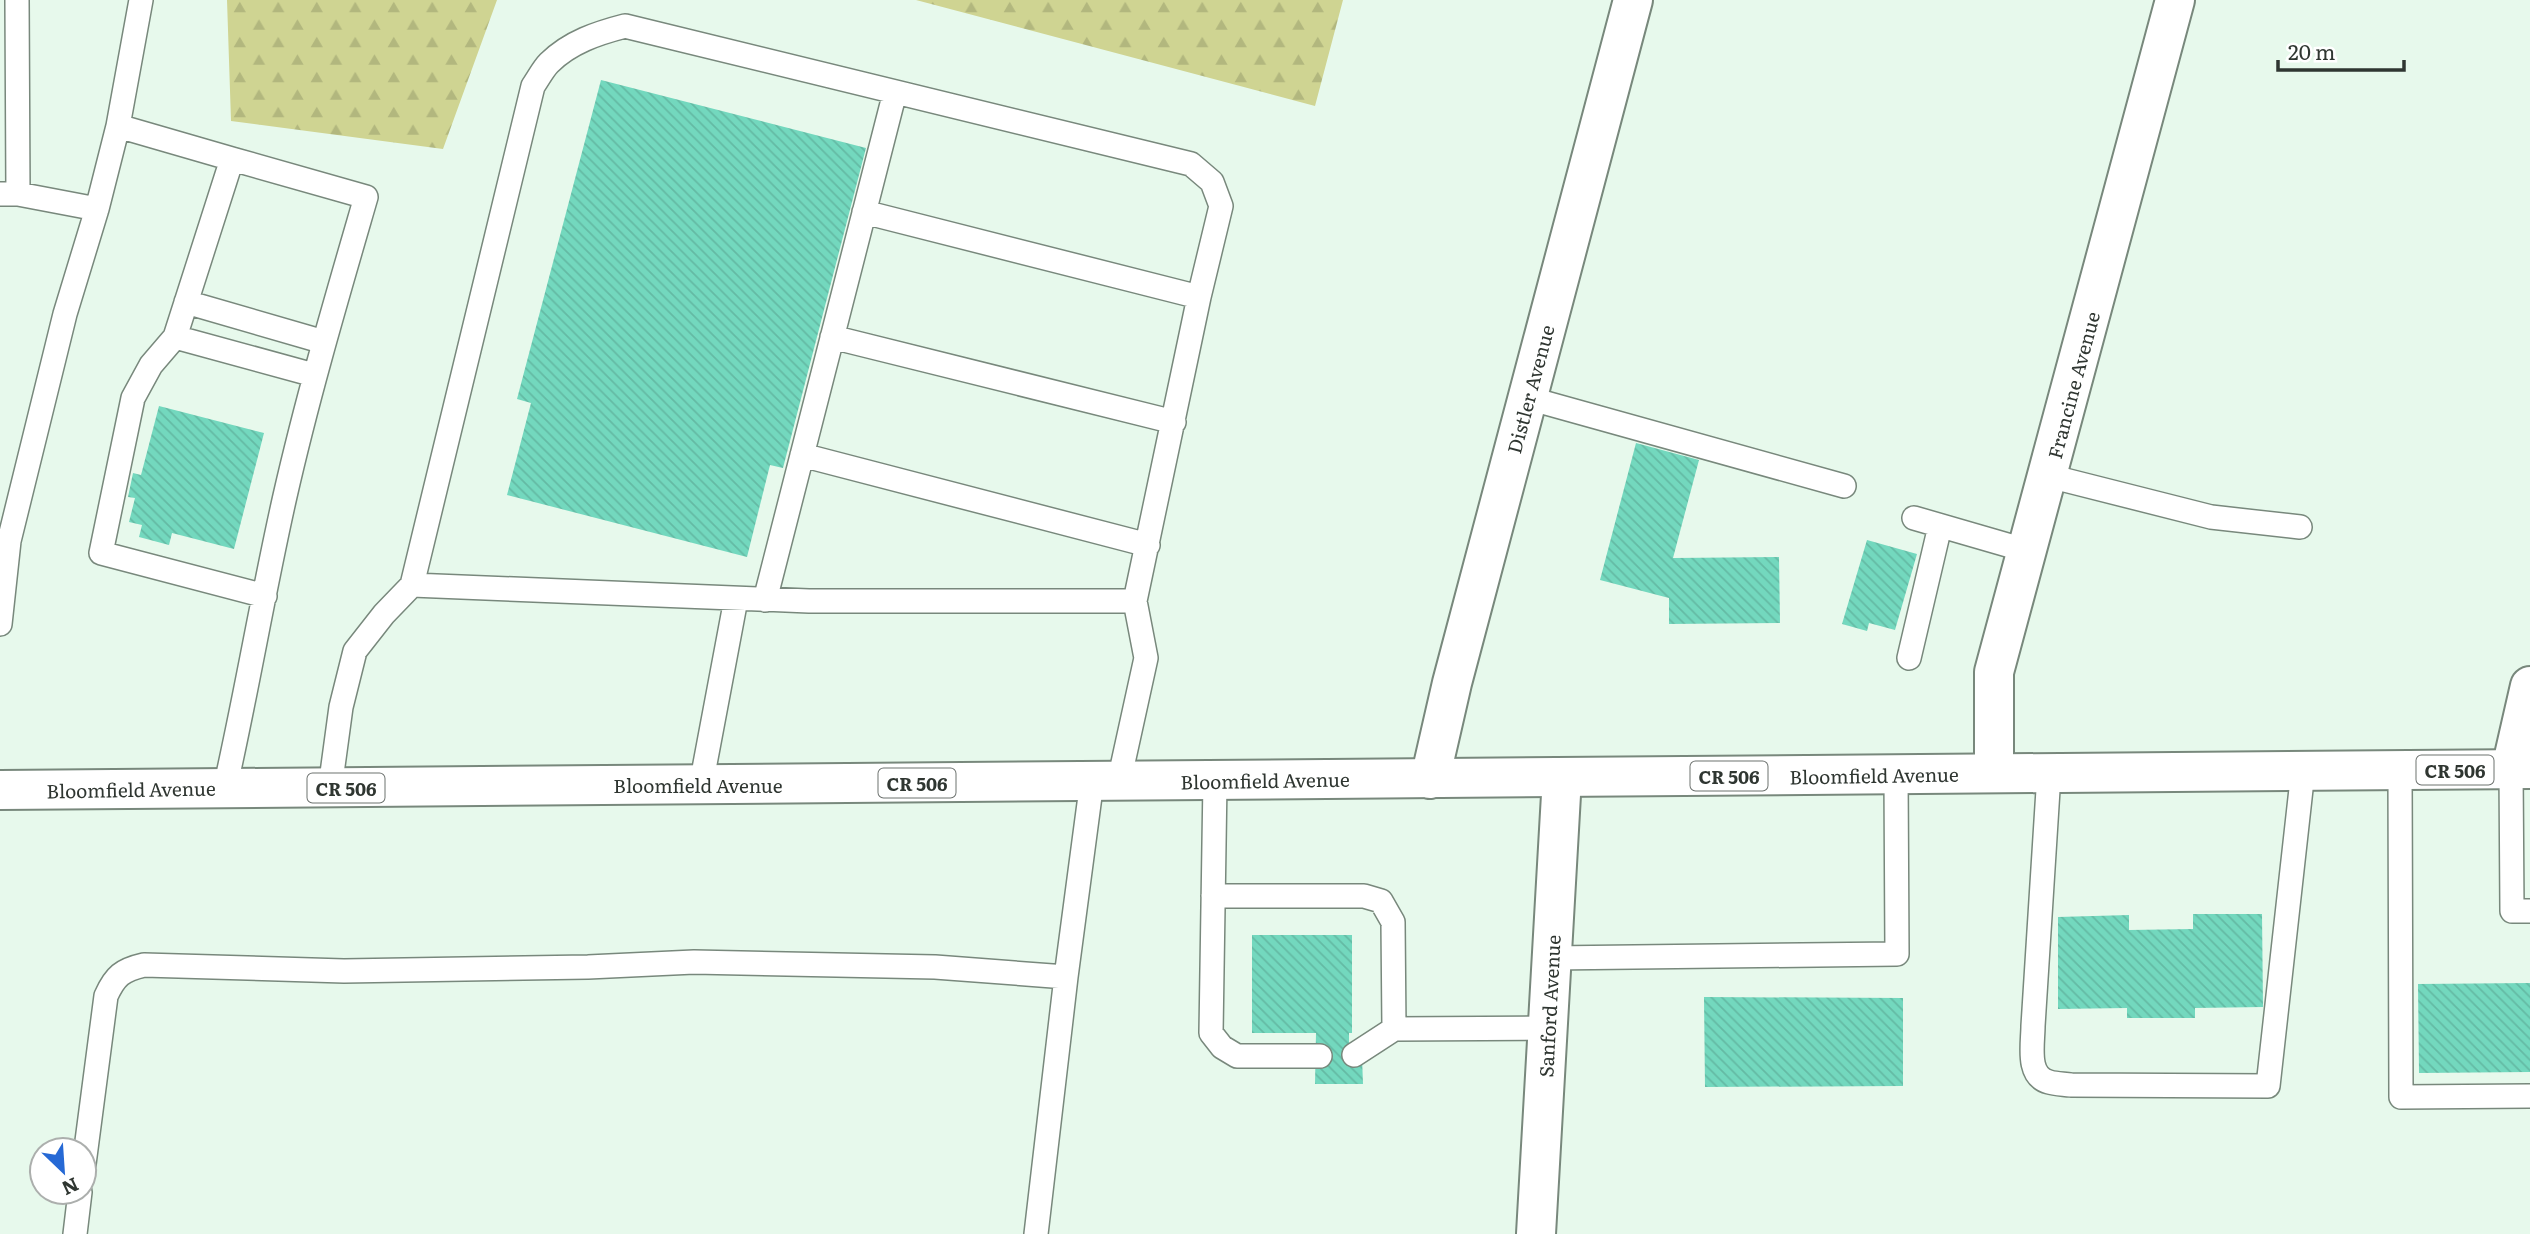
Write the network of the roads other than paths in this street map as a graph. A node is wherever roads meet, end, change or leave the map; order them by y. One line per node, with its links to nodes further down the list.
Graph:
1 (17, 0): 8 (lane)
2 (141, 0): 6 (lane)
3 (1633, 0): 17 (main road, Distler Avenue)
4 (2175, 0): 20 (main road, Francine Avenue)
5 (895, 92): 10 (lane); 11 (lane); 27 (lane)
6 (118, 126): 7 (lane); 9 (lane)
7 (232, 159): 12 (lane); 15 (lane)
8 (9, 194): 9 (lane)
9 (97, 209): 32 (lane)
10 (864, 212): 11 (lane); 14 (lane)
11 (1199, 297): 18 (lane)
12 (186, 302): 13 (lane); 15 (lane)
13 (175, 337): 16 (lane); 28 (lane)
14 (832, 337): 18 (lane); 19 (lane)
15 (324, 342): 16 (lane)
16 (314, 375): 28 (lane)
17 (1528, 398): 21 (lane); 42 (main road, Distler Avenue)
18 (1174, 422): 25 (lane)
19 (802, 455): 25 (lane); 30 (lane)
20 (2049, 476): 24 (lane); 26 (main road, Francine Avenue)
21 (1844, 486)
22 (1914, 518): 23 (lane)
23 (1940, 526): 26 (lane); 33 (lane)
24 (2300, 527)
25 (1147, 545): 31 (lane)
26 (2028, 551): 38 (main road, Francine Avenue)
27 (412, 585): 29 (lane); 47 (lane)
28 (265, 596): 46 (lane)
29 (736, 598): 30 (lane); 45 (lane)
30 (765, 600): 31 (lane)
31 (1135, 601): 43 (lane)
32 (0, 624)
33 (1909, 658)
34 (2530, 686): 35 (main road)
35 (2520, 769): 36 (main road, Bloomfield Avenue / CR 506); 50 (lane)
36 (2400, 770): 37 (main road, Bloomfield Avenue / CR 506); 57 (lane)
37 (2303, 771): 39 (main road, Bloomfield Avenue / CR 506); 39 (lane)
38 (1994, 773): 39 (main road, Bloomfield Avenue / CR 506); 40 (main road, Bloomfield Avenue / CR 506)
39 (2049, 774)
40 (1896, 775): 41 (main road, Bloomfield Avenue / CR 506); 51 (lane)
41 (1562, 777): 42 (main road, Bloomfield Avenue / CR 506); 51 (main road, Sanford Avenue)
42 (1430, 779): 44 (main road, Bloomfield Avenue / CR 506)
43 (1105, 781): 44 (main road, Bloomfield Avenue / CR 506); 45 (main road, Bloomfield Avenue / CR 506); 52 (lane)
44 (1215, 781): 49 (lane)
45 (701, 785): 47 (main road, Bloomfield Avenue / CR 506)
46 (225, 788): 47 (main road, Bloomfield Avenue / CR 506); 48 (main road, Bloomfield Avenue / CR 506)
47 (330, 788)
48 (0, 790)
49 (1213, 896): 54 (lane); 56 (lane)
50 (2530, 911)
51 (1551, 958): 53 (main road, Sanford Avenue)
52 (1066, 977): 58 (lane); 61 (lane)
53 (1549, 1028): 54 (lane); 62 (main road, Sanford Avenue)
54 (1394, 1029): 55 (lane)
55 (1354, 1055)
56 (1321, 1056)
57 (2530, 1096)
58 (88, 1136)
59 (78, 1206): 60 (lane)
60 (75, 1234)
61 (1036, 1234)
62 (1536, 1234)

